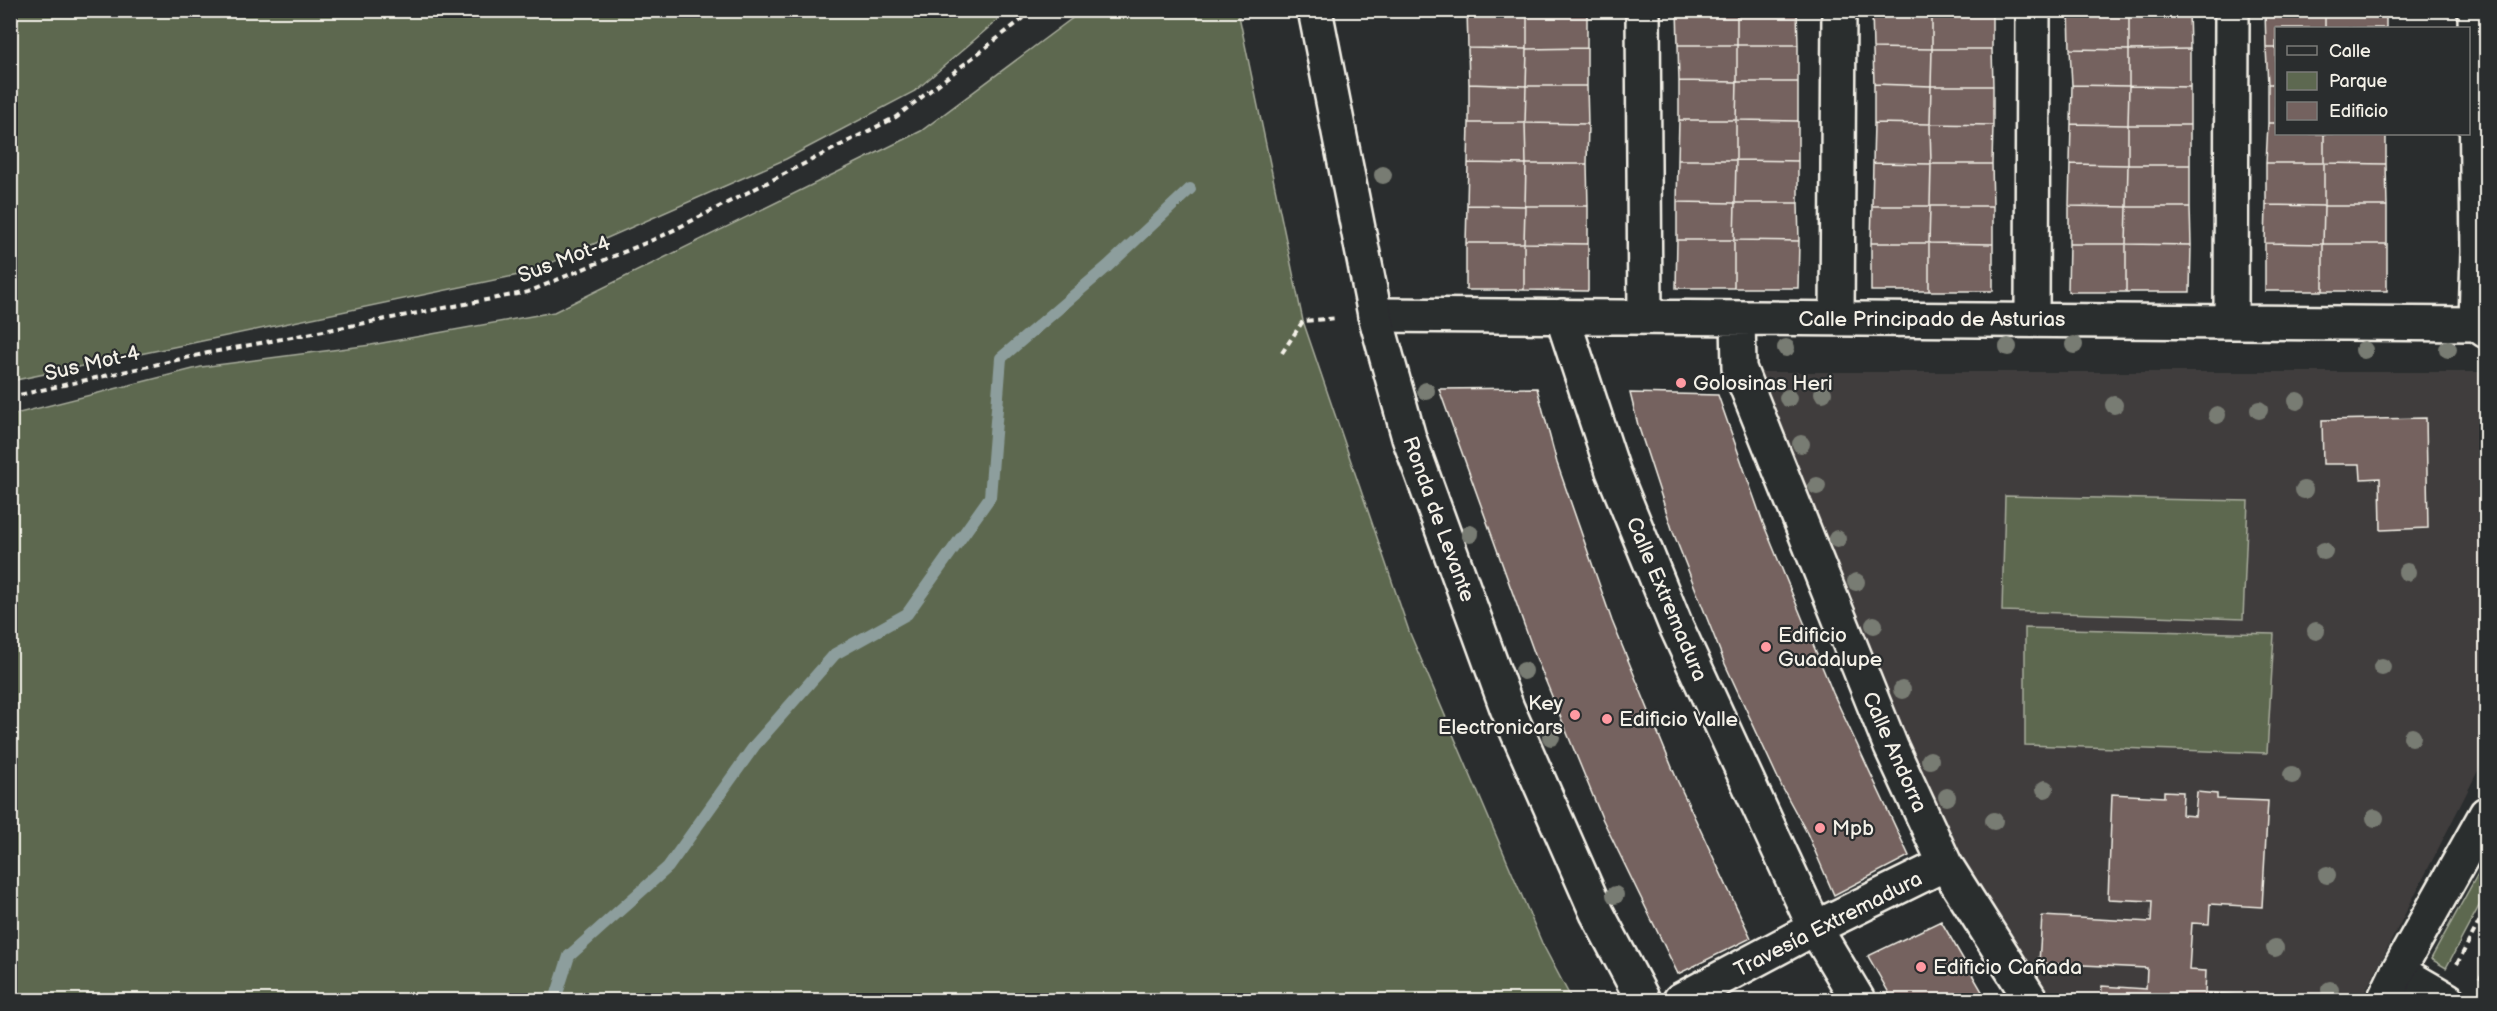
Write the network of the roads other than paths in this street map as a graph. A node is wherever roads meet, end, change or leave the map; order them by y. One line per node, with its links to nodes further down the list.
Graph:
1 (1315, 10): 8 (street, Ronda de Levante)
2 (1643, 10): 10 (street)
3 (1839, 10): 12 (street)
4 (2033, 10): 13 (street)
5 (2232, 10): 14 (street)
6 (2475, 10): 7 (street)
7 (2482, 278): 15 (street)
8 (1375, 315): 9 (street, Calle Principado de Asturias); 20 (street, Ronda de Levante)
9 (1562, 316): 10 (street, Calle Principado de Asturias); 18 (street, Calle Extremadura)
10 (1645, 317): 11 (street, Calle Principado de Asturias)
11 (1738, 318): 12 (street, Calle Principado de Asturias); 17 (street, Calle Andorra)
12 (1837, 319): 13 (street, Calle Principado de Asturias)
13 (2032, 320): 14 (street, Calle Principado de Asturias)
14 (2231, 322): 15 (street, Calle Principado de Asturias)
15 (2481, 327)
16 (2487, 814): 19 (street)
17 (1946, 864): 18 (street, Travesía Extremadura); 23 (street, Calle Andorra)
18 (1815, 928): 21 (street, Travesía Extremadura); 22 (street, Calle Extremadura)
19 (2398, 971): 24 (street); 25 (street)
20 (1644, 1000)
21 (1680, 1000)
22 (1858, 1000)
23 (2031, 1000)
24 (2384, 1000)
25 (2448, 1000)

